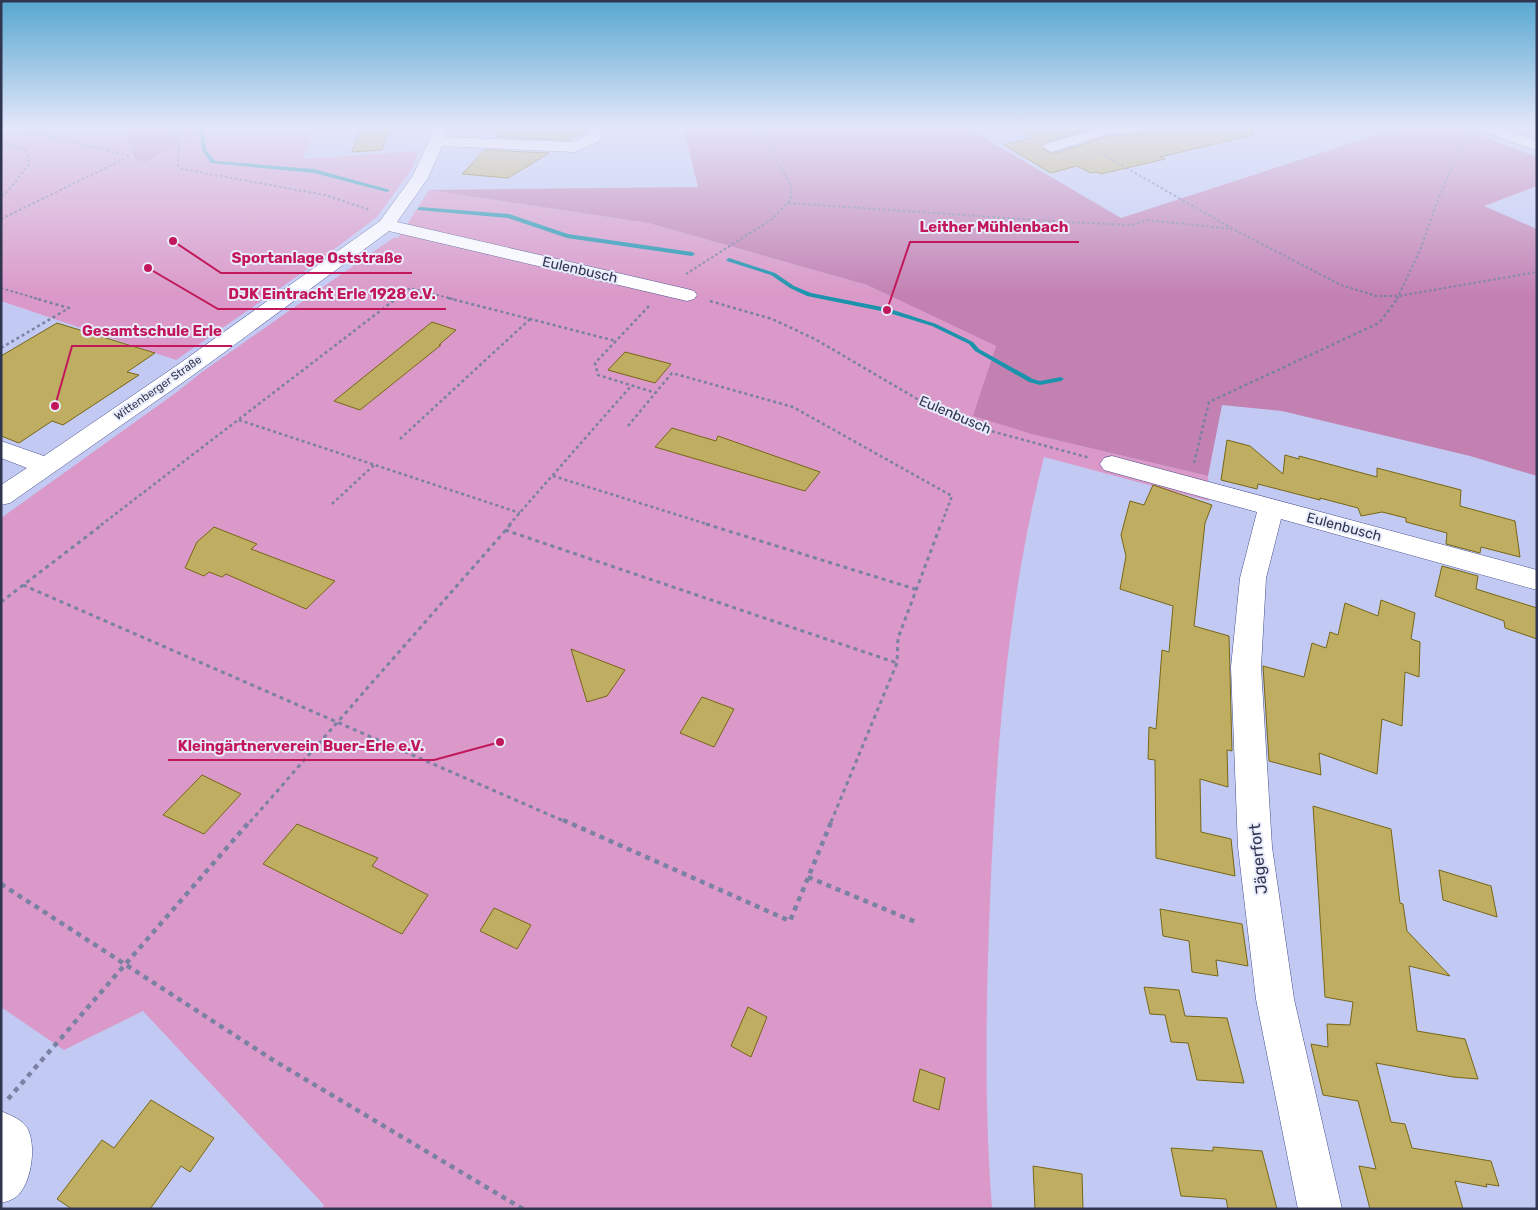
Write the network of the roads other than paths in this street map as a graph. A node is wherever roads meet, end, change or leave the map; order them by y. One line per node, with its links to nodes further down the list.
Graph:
1 (417, 182): 2 (street, Wittenberger Straße)
2 (386, 224): 3 (street, Eulenbusch); 6 (street, Wittenberger Straße)
3 (687, 295)
4 (1, 449): 6 (street)
5 (1112, 464): 8 (street, Eulenbusch)
6 (46, 466): 7 (street, Wittenberger Straße)
7 (1, 497)
8 (1271, 507): 9 (street, Eulenbusch); 10 (street, Jägerfort)
9 (1537, 580)
10 (1320, 1209)

